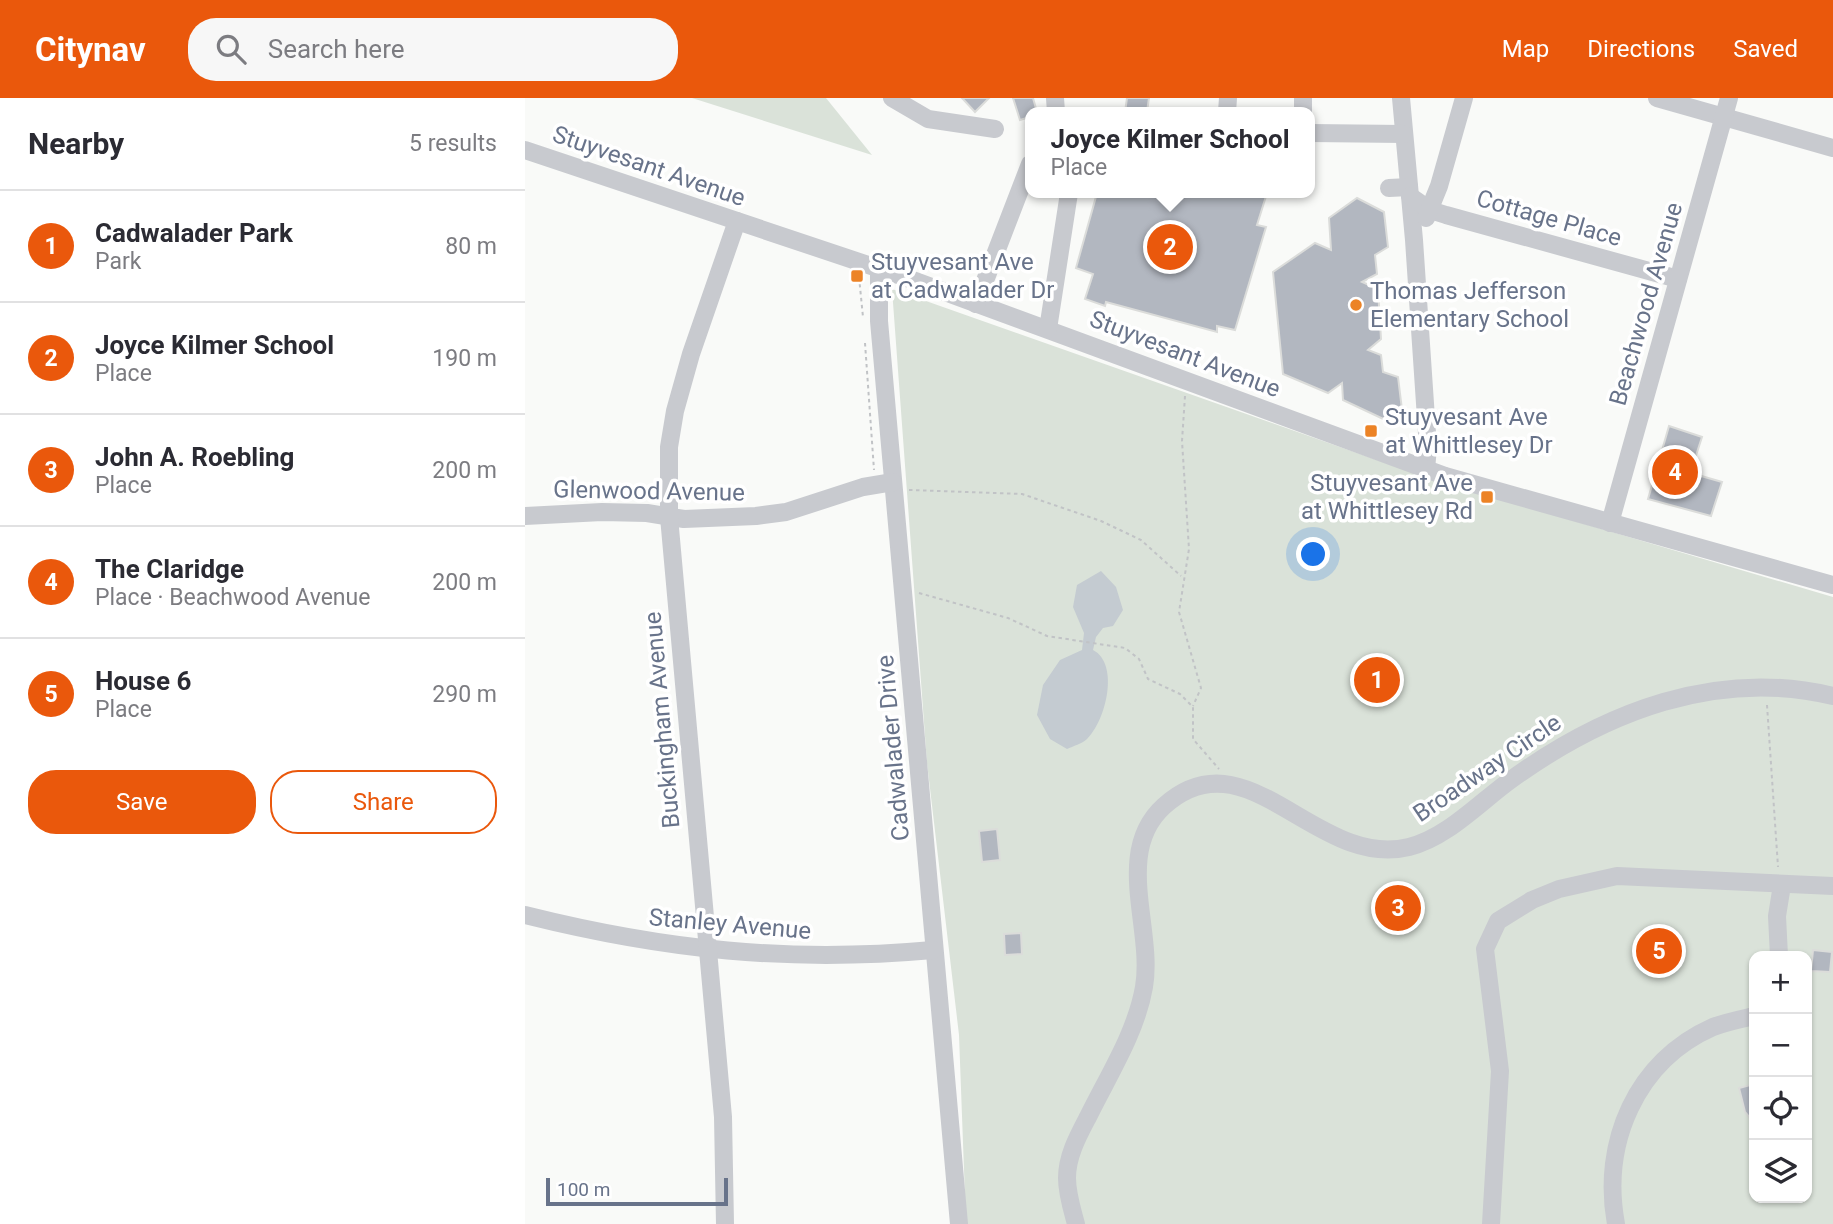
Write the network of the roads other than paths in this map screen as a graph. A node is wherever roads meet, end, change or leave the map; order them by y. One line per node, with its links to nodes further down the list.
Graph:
1 (892, 98): 7 (street)
2 (1401, 98): 9 (street)
3 (1464, 98): 16 (street)
4 (1657, 98): 6 (street)
5 (1729, 98): 6 (street, Beachwood Avenue)
6 (1724, 117): 10 (street); 20 (street, Beachwood Avenue)
7 (995, 129)
8 (1315, 133): 9 (street)
9 (1404, 134): 14 (street)
10 (1833, 148)
11 (525, 150): 17 (street, Stuyvesant Avenue)
12 (1025, 177): 21 (street)
13 (1389, 188): 14 (street)
14 (1410, 192): 16 (street, Cottage Place); 18 (street)
15 (1068, 198): 22 (street)
16 (1430, 209): 18 (street); 20 (street, Cottage Place)
17 (737, 221): 19 (street, Stuyvesant Avenue); 26 (street, Buckingham Avenue)
18 (1414, 240): 23 (street)
19 (879, 268): 21 (street, Stuyvesant Avenue); 24 (street, Cadwalader Drive)
20 (1678, 279): 27 (street, Beachwood Avenue)
21 (976, 304): 22 (street, Stuyvesant Avenue)
22 (1048, 329): 23 (street, Stuyvesant Avenue)
23 (1426, 469): 27 (street, Stuyvesant Avenue)
24 (893, 486): 26 (street, Glenwood Avenue); 33 (street, Cadwalader Drive)
25 (525, 516): 26 (street, Glenwood Avenue)
26 (669, 517): 34 (street, Buckingham Avenue)
27 (1610, 523): 28 (street, Stuyvesant Avenue)
28 (1833, 585)
29 (1833, 696): 39 (street, Broadway Circle)
30 (1782, 885): 31 (street); 35 (street); 40 (street)
31 (1833, 886)
32 (525, 915): 34 (street, Stanley Avenue)
33 (933, 950): 34 (street, Stanley Avenue); 38 (street, Cadwalader Drive)
34 (707, 951): 37 (street, Buckingham Avenue)
35 (1779, 951)
36 (1749, 1017): 41 (street)
37 (725, 1224)
38 (959, 1224)
39 (1076, 1224)
40 (1490, 1224)
41 (1616, 1224)

